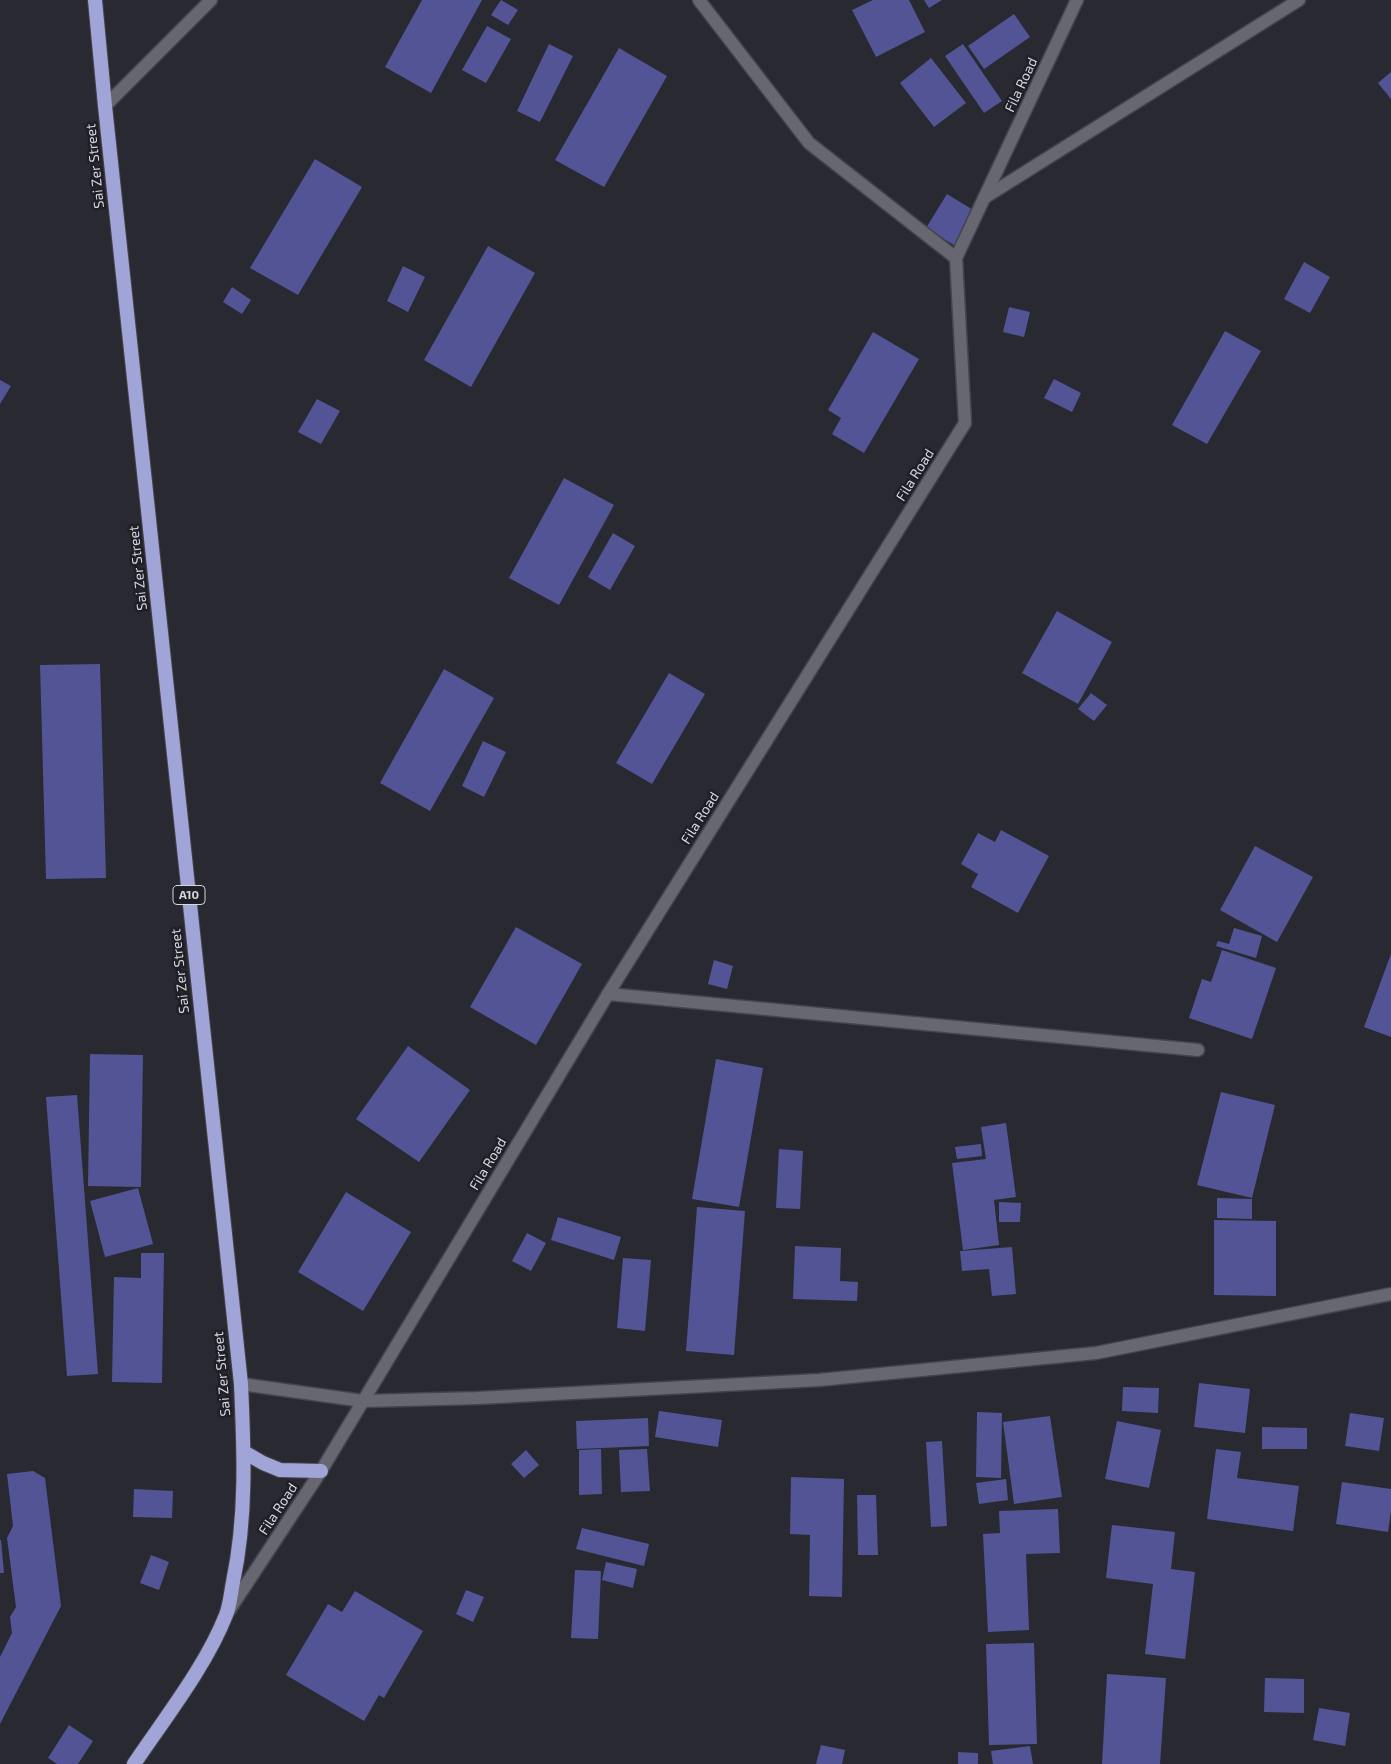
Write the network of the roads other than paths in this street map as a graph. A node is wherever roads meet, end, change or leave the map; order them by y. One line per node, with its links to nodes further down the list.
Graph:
1 (95, 0): 6 (highway, Sai Zer Street / A10)
2 (211, 0): 6 (street)
3 (699, 0): 8 (street)
4 (1077, 0): 7 (street, Fila Road)
5 (1298, 0): 7 (street)
6 (105, 106): 12 (highway, Sai Zer Street / A10)
7 (984, 198): 8 (street, Fila Road)
8 (956, 258): 9 (street, Fila Road)
9 (608, 994): 10 (street); 13 (street, Fila Road)
10 (1198, 1050)
11 (1391, 1294): 13 (street)
12 (241, 1384): 13 (street); 14 (highway, Sai Zer Street / A10)
13 (363, 1401): 15 (street, Fila Road)
14 (244, 1452): 15 (highway); 16 (highway, Sai Zer Street / A10)
15 (321, 1470): 16 (street, Fila Road)
16 (227, 1614): 17 (highway, Sai Zer Street / A10)
17 (134, 1764)

